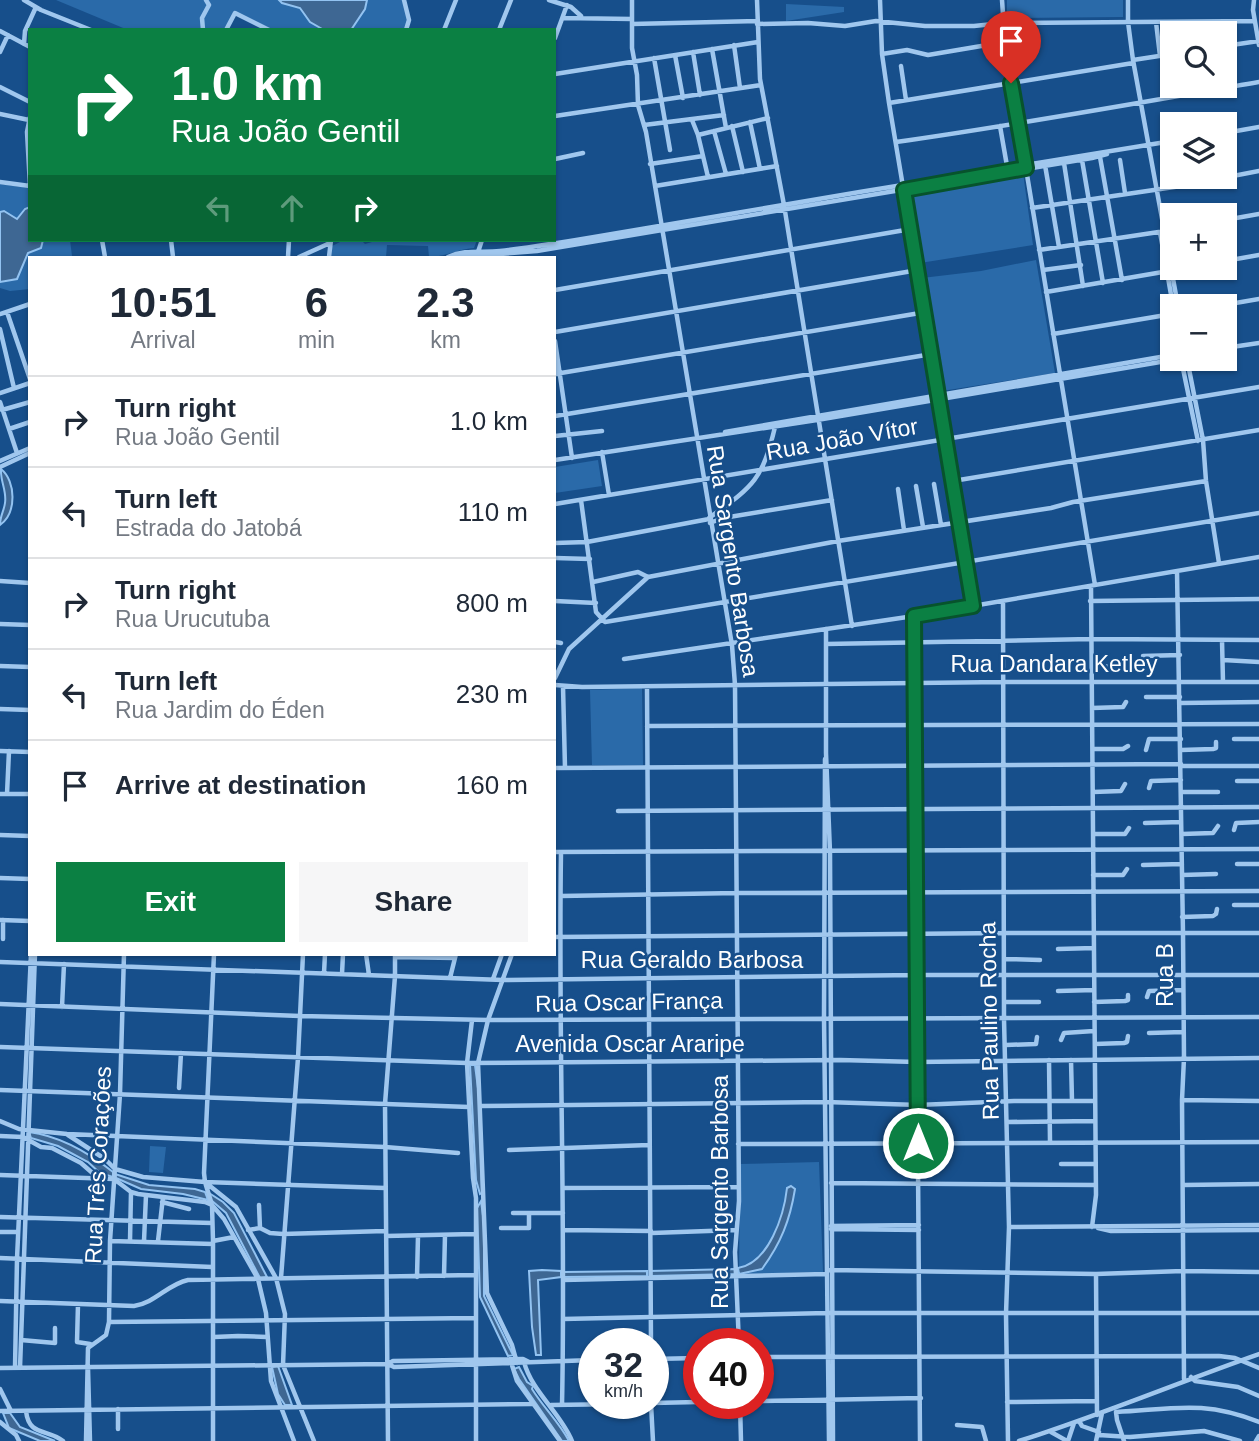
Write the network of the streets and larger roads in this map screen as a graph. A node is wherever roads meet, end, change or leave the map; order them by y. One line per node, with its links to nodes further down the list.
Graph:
1 (24, 0): 14 (street)
2 (206, 0): 29 (street)
3 (404, 0): 32 (street)
4 (456, 0): 33 (street)
5 (511, 0): 34 (street)
6 (549, 0): 15 (street)
7 (578, 0): 15 (street)
8 (632, 0): 18 (street, Rua Sargento Barbosa)
9 (757, 0): 25 (street)
10 (880, 0): 21 (street)
11 (1002, 0): 26 (street)
12 (1128, 0): 22 (street)
13 (1254, 0): 20 (street)
14 (36, 6): 27 (street); 28 (street)
15 (569, 6): 16 (street); 17 (street)
16 (563, 18): 17 (street); 38 (street)
17 (584, 18): 18 (street)
18 (632, 21): 25 (street); 52 (street, Rua Sargento Barbosa)
19 (1237, 21): 20 (street)
20 (1255, 21): 41 (street)
21 (881, 22): 25 (street); 26 (street); 48 (street)
22 (1128, 22): 23 (street); 26 (street); 53 (street)
23 (1156, 22): 24 (street); 50 (street)
24 (1160, 22)
25 (758, 23): 39 (street)
26 (1003, 23): 40 (street)
27 (29, 28)
28 (86, 28)
29 (203, 28)
30 (227, 28): 31 (street)
31 (265, 28)
32 (406, 28)
33 (445, 28)
34 (500, 28)
35 (0, 30): 37 (street)
36 (28, 32): 42 (street)
37 (8, 35): 42 (street); 46 (street)
38 (556, 36)
39 (758, 42): 43 (street); 58 (street)
40 (1005, 42): 48 (street); 57 (street)
41 (1259, 42): 44 (street)
42 (27, 45)
43 (734, 45): 45 (street); 60 (street)
44 (1237, 45)
45 (712, 49): 47 (street); 61 (street)
46 (0, 52)
47 (693, 52): 49 (street); 62 (street)
48 (882, 54): 67 (street)
49 (675, 55): 51 (street); 63 (street)
50 (1160, 56): 53 (street)
51 (654, 58): 52 (street); 66 (street)
52 (633, 61): 55 (street); 69 (street, Rua Sargento Barbosa)
53 (1133, 62): 57 (street); 68 (street)
54 (901, 66): 64 (street)
55 (556, 74)
56 (1259, 82): 68 (street)
57 (1011, 83): 64 (street); 78 (street)
58 (761, 85): 60 (street); 73 (street)
59 (0, 88): 65 (street)
60 (740, 88): 61 (street)
61 (720, 92): 62 (street); 71 (street)
62 (700, 95): 63 (street)
63 (683, 98): 66 (street)
64 (906, 100): 67 (street)
65 (28, 101)
66 (662, 101): 69 (street); 76 (street)
67 (889, 103): 87 (street)
68 (1141, 103): 78 (street); 89 (street)
69 (638, 105): 72 (street); 79 (street, Rua Sargento Barbosa)
70 (0, 114): 74 (street)
71 (724, 115): 75 (street); 82 (street)
72 (556, 116)
73 (768, 118): 77 (street); 100 (street)
74 (28, 119)
75 (692, 120): 76 (street); 86 (street)
76 (666, 121): 79 (street); 91 (street)
77 (750, 122): 82 (street); 104 (street)
78 (1018, 122): 81 (street); 102 (street)
79 (644, 125): 99 (street, Rua Sargento Barbosa)
80 (28, 126): 90 (street)
81 (1000, 126): 87 (street); 101 (street)
82 (729, 127): 84 (street); 106 (street)
83 (1259, 127): 85 (street)
84 (714, 131): 86 (street); 107 (street)
85 (1237, 131)
86 (698, 135): 94 (street)
87 (896, 142): 112 (street)
88 (1160, 143): 89 (street)
89 (1150, 145): 93 (street); 113 (street)
90 (28, 150)
91 (670, 150)
92 (583, 153): 95 (street)
93 (1100, 155): 96 (street); 102 (street); 115 (street)
94 (703, 156): 99 (street); 108 (street)
95 (556, 159)
96 (1082, 160): 98 (street); 116 (street)
97 (1120, 160): 114 (street)
98 (1063, 163): 103 (street); 117 (street)
99 (650, 164): 111 (street, Rua Sargento Barbosa)
100 (777, 166): 104 (street); 120 (street)
101 (1007, 166): 102 (street); 112 (street)
102 (1025, 166): 103 (street); 112 (street); 121 (street)
103 (1045, 166): 118 (street)
104 (760, 169): 106 (street)
105 (1259, 171): 113 (street)
106 (743, 172): 107 (street)
107 (726, 174): 108 (street)
108 (708, 177): 111 (street)
109 (0, 182): 110 (street)
110 (28, 186)
111 (655, 186): 124 (street, Rua Sargento Barbosa)
112 (903, 187): 120 (street); 125 (street)
113 (1158, 189): 114 (street); 119 (street)
114 (1125, 193): 115 (street)
115 (1107, 197): 116 (street); 127 (street)
116 (1089, 199): 117 (street); 129 (street)
117 (1070, 202): 118 (street); 130 (street)
118 (1052, 205): 121 (street); 131 (street)
119 (1160, 206)
120 (784, 208): 124 (street); 133 (street)
121 (1032, 208): 134 (street)
122 (1259, 214): 123 (street)
123 (1237, 217)
124 (661, 227): 132 (street); 141 (street, Rua Sargento Barbosa)
125 (911, 229): 133 (street); 143 (street)
126 (1160, 231): 127 (street)
127 (1114, 239): 129 (street); 145 (street)
128 (330, 242): 137 (street)
129 (1096, 242): 130 (street); 146 (street)
130 (1077, 244): 131 (street); 140 (street)
131 (1059, 247): 134 (street)
132 (537, 250): 135 (street)
133 (790, 250): 141 (street); 149 (street)
134 (1039, 250): 142 (street)
135 (478, 255): 138 (street)
136 (1259, 255): 139 (street)
137 (301, 256)
138 (451, 256)
139 (1237, 259)
140 (1080, 265): 142 (street); 147 (street)
141 (667, 270): 148 (street); 154 (street, Rua Sargento Barbosa)
142 (1043, 270): 150 (street)
143 (918, 271): 149 (street); 157 (street)
144 (1160, 273): 145 (street)
145 (1122, 280): 146 (street)
146 (1103, 283): 147 (street)
147 (1083, 286): 150 (street)
148 (556, 290)
149 (796, 291): 154 (street); 161 (street)
150 (1046, 292): 162 (street)
151 (1259, 299): 152 (street)
152 (1237, 303)
153 (28, 305): 156 (street)
154 (674, 311): 160 (street); 166 (street, Rua Sargento Barbosa)
155 (0, 312): 156 (street)
156 (7, 312): 174 (street)
157 (926, 312): 161 (street); 167 (street)
158 (1160, 316): 162 (street)
159 (0, 329): 178 (street)
160 (556, 332)
161 (803, 333): 166 (street); 172 (street)
162 (1053, 334): 175 (street)
163 (1259, 342): 164 (street)
164 (1237, 346)
165 (556, 352): 173 (street)
166 (682, 353): 173 (street); 180 (street, Rua Sargento Barbosa)
167 (932, 354): 172 (street); 181 (street)
168 (1160, 357): 175 (street)
169 (1160, 362): 175 (street)
170 (1184, 371): 182 (street)
171 (1188, 371): 182 (street)
172 (811, 373): 180 (street); 188 (street)
173 (558, 374): 186 (street)
174 (28, 375)
175 (1060, 377): 181 (street); 189 (street)
176 (28, 382): 178 (street)
177 (1259, 387): 182 (street, Rua João Vítor)
178 (14, 388): 179 (street)
179 (0, 393)
180 (688, 394): 186 (street); 197 (street, Rua Sargento Barbosa)
181 (939, 396): 188 (street); 198 (street)
182 (1192, 399): 189 (street, Rua João Vítor); 199 (street)
183 (0, 402): 185 (street)
184 (28, 403): 185 (street)
185 (2, 410): 192 (street)
186 (565, 414): 187 (street); 195 (street)
187 (556, 416)
188 (817, 418): 191 (street); 197 (street); 205 (street)
189 (1068, 420): 198 (street, Rua João Vítor); 208 (street)
190 (28, 423): 192 (street)
191 (775, 427): 197 (street); 210 (street)
192 (9, 429): 202 (street)
193 (1259, 430): 199 (street)
194 (602, 431): 195 (street)
195 (568, 434): 196 (street); 204 (street)
196 (556, 436)
197 (696, 438): 201 (street); 211 (street, Rua Sargento Barbosa)
198 (946, 439): 205 (street, Rua João Vítor); 212 (street)
199 (1200, 440): 208 (street); 213 (street)
200 (28, 448): 202 (street)
201 (602, 452): 204 (street); 217 (street)
202 (17, 453): 207 (street)
203 (28, 454): 209 (street)
204 (572, 458): 206 (street)
205 (825, 459): 210 (street, Rua João Vítor); 219 (street)
206 (556, 460)
207 (0, 461)
208 (1076, 461): 212 (street); 220 (street)
209 (0, 467)
210 (761, 470): 211 (street, Rua João Vítor); 223 (street)
211 (703, 480): 217 (street, Rua João Vítor); 223 (street, Rua Sargento Barbosa)
212 (953, 481): 224 (street)
213 (1206, 481): 220 (street); 225 (street)
214 (934, 484): 226 (street)
215 (916, 486): 227 (street)
216 (898, 489): 228 (street)
217 (609, 495): 218 (street, Rua João Vítor)
218 (580, 500): 221 (street, Rua João Vítor); 230 (street)
219 (832, 500): 223 (street); 229 (street)
220 (1082, 501): 224 (street); 231 (street)
221 (556, 504)
222 (1259, 513): 225 (street)
223 (709, 520): 230 (street); 236 (street, Rua Sargento Barbosa)
224 (959, 522): 226 (street); 237 (street)
225 (1212, 522): 231 (street); 238 (street)
226 (941, 525): 227 (street)
227 (923, 527): 228 (street)
228 (904, 530): 229 (street)
229 (838, 541): 236 (street); 244 (street)
230 (587, 542): 232 (street); 235 (street)
231 (1089, 542): 237 (street); 245 (street)
232 (556, 543)
233 (1259, 557): 238 (street)
234 (556, 558): 235 (street)
235 (590, 559): 242 (street)
236 (717, 562): 240 (street); 252 (street, Rua Sargento Barbosa)
237 (966, 563): 244 (street); 253 (street)
238 (1219, 563): 239 (street)
239 (1177, 571): 245 (street); 246 (street, Rua B)
240 (645, 575): 242 (street); 255 (street)
241 (0, 581): 243 (street)
242 (593, 582): 251 (street)
243 (28, 583)
244 (845, 583): 252 (street); 258 (street)
245 (1093, 585): 249 (street); 250 (street)
246 (1179, 599): 247 (street); 250 (street); 261 (street, Rua B)
247 (1259, 599)
248 (556, 601): 251 (street)
249 (1003, 601): 253 (street); 265 (street, Rua Paulino Rocha)
250 (1090, 601): 260 (street)
251 (596, 603): 255 (street)
252 (724, 604): 255 (street); 267 (street, Rua Sargento Barbosa)
253 (973, 606): 254 (street)
254 (914, 616): 258 (street); 264 (street)
255 (600, 617): 277 (street)
256 (0, 624): 257 (street)
257 (28, 625)
258 (852, 626): 259 (street)
259 (826, 629): 266 (street); 267 (street)
260 (1091, 639): 261 (street); 265 (street); 276 (street)
261 (1180, 640): 262 (street); 268 (street, Rua B)
262 (1222, 640): 263 (street); 271 (street)
263 (1259, 640)
264 (915, 642): 265 (street); 266 (street); 283 (street)
265 (1004, 642): 279 (street, Rua Paulino Rocha)
266 (826, 644): 286 (street)
267 (732, 645): 270 (street); 285 (street, Rua Sargento Barbosa)
268 (1180, 655): 269 (street); 278 (street, Rua B)
269 (1143, 656)
270 (624, 659)
271 (1223, 660): 273 (street); 281 (street)
272 (1126, 661): 276 (street)
273 (1259, 662)
274 (0, 666): 275 (street)
275 (28, 667)
276 (1092, 667): 280 (street)
277 (556, 676)
278 (1180, 681): 280 (street, Rua Dandara Ketley); 281 (street, Rua Dandara Ketley); 290 (street, Rua B)
279 (1003, 682): 280 (street, Rua Dandara Ketley); 283 (street, Rua Dandara Ketley); 297 (street, Rua Paulino Rocha)
280 (1092, 682): 293 (street)
281 (1223, 682): 282 (street, Rua Dandara Ketley)
282 (1259, 682)
283 (916, 683): 286 (street, Rua Dandara Ketley); 300 (street)
284 (556, 685): 287 (street, Rua Dandara Ketley)
285 (735, 685): 286 (street, Rua Dandara Ketley); 288 (street, Rua Dandara Ketley); 303 (street, Rua Sargento Barbosa)
286 (826, 685): 302 (street)
287 (563, 686): 288 (street, Rua Dandara Ketley); 321 (street)
288 (647, 687): 301 (street)
289 (1146, 697): 290 (street)
290 (1180, 700): 292 (street); 296 (street, Rua B)
291 (1126, 702): 293 (street)
292 (1259, 702)
293 (1092, 708): 298 (street)
294 (0, 709): 295 (street)
295 (28, 710)
296 (1180, 723): 298 (street); 299 (street); 304 (street, Rua B)
297 (1004, 724): 298 (street); 300 (street); 316 (street, Rua Paulino Rocha)
298 (1092, 724): 309 (street)
299 (1259, 724)
300 (915, 725): 302 (street); 319 (street)
301 (647, 726): 303 (street); 322 (street)
302 (826, 726): 303 (street); 324 (street)
303 (735, 727): 323 (street, Rua Sargento Barbosa)
304 (1181, 738): 310 (street); 311 (street, Rua B)
305 (1234, 739): 306 (street)
306 (1259, 739)
307 (1216, 743): 311 (street)
308 (1128, 746): 309 (street)
309 (1093, 749): 317 (street)
310 (1146, 750)
311 (1181, 750): 315 (street, Rua B)
312 (0, 751): 313 (street)
313 (9, 751): 314 (street); 334 (street)
314 (28, 752)
315 (1181, 765): 317 (street); 318 (street); 325 (street, Rua B)
316 (1004, 766): 317 (street); 319 (street); 338 (street, Rua Paulino Rocha)
317 (1093, 766): 330 (street)
318 (1259, 766)
319 (916, 767): 324 (street); 337 (street)
320 (556, 768): 321 (street)
321 (565, 768): 322 (street)
322 (647, 768): 323 (street); 344 (street)
323 (734, 768): 324 (street); 341 (street, Rua Sargento Barbosa)
324 (826, 768): 342 (street)
325 (1181, 780): 329 (street); 331 (street, Rua B)
326 (1237, 781): 327 (street)
327 (1259, 781)
328 (1125, 784): 330 (street)
329 (1149, 788)
330 (1093, 792): 339 (street)
331 (1182, 792): 332 (street); 340 (street, Rua B)
332 (1218, 792)
333 (0, 793): 334 (street)
334 (7, 794): 335 (street)
335 (28, 794)
336 (1259, 807): 340 (street)
337 (917, 808): 338 (street); 342 (street); 357 (street)
338 (1004, 808): 339 (street); 358 (street, Rua Paulino Rocha)
339 (1093, 808): 340 (street); 351 (street)
340 (1182, 808): 345 (street, Rua B)
341 (736, 810): 342 (street); 344 (street); 363 (street, Rua Sargento Barbosa)
342 (826, 810): 364 (street)
343 (618, 811): 344 (street)
344 (648, 811): 362 (street)
345 (1181, 822): 347 (street); 352 (street, Rua B)
346 (1259, 822): 350 (street)
347 (1145, 823)
348 (1218, 826): 352 (street)
349 (1129, 828): 351 (street)
350 (1234, 830)
351 (1093, 834): 359 (street)
352 (1182, 834): 355 (street, Rua B)
353 (0, 835): 354 (street)
354 (28, 836)
355 (1181, 849): 356 (street); 359 (street); 365 (street, Rua B)
356 (1259, 849)
357 (917, 850): 358 (street); 364 (street); 380 (street)
358 (1005, 850): 359 (street); 378 (street, Rua Paulino Rocha)
359 (1093, 850): 371 (street)
360 (556, 852): 361 (street)
361 (561, 852): 362 (street); 383 (street)
362 (647, 852): 363 (street); 381 (street)
363 (737, 852): 364 (street); 379 (street, Rua Sargento Barbosa)
364 (827, 852): 382 (street)
365 (1182, 864): 368 (street); 372 (street, Rua B)
366 (1237, 864): 367 (street)
367 (1259, 864)
368 (1143, 865)
369 (1127, 869): 371 (street)
370 (1216, 874): 372 (street)
371 (1093, 875): 375 (street)
372 (1182, 875): 376 (street, Rua B)
373 (0, 878): 374 (street)
374 (28, 879)
375 (1094, 891): 376 (street); 378 (street); 391 (street)
376 (1182, 891): 377 (street); 387 (street, Rua B)
377 (1259, 891)
378 (1005, 892): 380 (street); 390 (street, Rua Paulino Rocha)
379 (737, 893): 381 (street); 382 (street); 396 (street, Rua Sargento Barbosa)
380 (917, 893): 382 (street); 394 (street)
381 (648, 894): 383 (street); 395 (street)
382 (827, 894): 397 (street)
383 (561, 896): 398 (street)
384 (1234, 905): 385 (street)
385 (1259, 905)
386 (1217, 909): 387 (street)
387 (1182, 917): 392 (street, Rua B)
388 (2, 920): 389 (street); 399 (street)
389 (28, 921)
390 (1005, 933): 391 (street); 394 (street); 414 (street, Rua Paulino Rocha)
391 (1094, 933): 392 (street); 400 (street)
392 (1183, 933): 393 (street); 428 (street, Rua B)
393 (1259, 933)
394 (918, 934): 397 (street); 426 (street)
395 (647, 935): 396 (street); 398 (street); 435 (street)
396 (737, 935): 397 (street); 431 (street, Rua Sargento Barbosa)
397 (827, 936): 432 (street)
398 (557, 937): 434 (street)
399 (3, 939)
400 (1094, 948): 401 (street); 427 (street)
401 (1058, 949)
402 (33, 956): 417 (street)
403 (124, 956): 419 (street, Rua Três Corações)
404 (214, 956): 420 (street)
405 (303, 956): 421 (street)
406 (324, 956): 422 (street)
407 (343, 956): 423 (street)
408 (366, 956): 425 (street)
409 (395, 956): 430 (street)
410 (422, 956): 411 (street)
411 (455, 956): 433 (street)
412 (501, 956): 436 (street)
413 (511, 956): 437 (street)
414 (1005, 959): 415 (street); 424 (street, Rua Paulino Rocha)
415 (1040, 960)
416 (0, 962): 417 (street, Rua Geraldo Barbosa)
417 (33, 963): 418 (street, Rua Geraldo Barbosa); 447 (street)
418 (64, 964): 419 (street, Rua Geraldo Barbosa); 448 (street)
419 (124, 966): 420 (street, Rua Geraldo Barbosa); 449 (street, Rua Três Corações)
420 (214, 969): 421 (street, Rua Geraldo Barbosa); 450 (street)
421 (302, 972): 422 (street, Rua Geraldo Barbosa); 451 (street)
422 (324, 973): 423 (street, Rua Geraldo Barbosa)
423 (342, 974): 425 (street, Rua Geraldo Barbosa)
424 (1005, 974): 426 (street, Rua Geraldo Barbosa); 427 (street, Rua Geraldo Barbosa); 443 (street, Rua Paulino Rocha)
425 (369, 975): 430 (street, Rua Geraldo Barbosa)
426 (917, 975): 432 (street, Rua Geraldo Barbosa); 453 (street)
427 (1094, 975): 428 (street, Rua Geraldo Barbosa); 438 (street)
428 (1182, 975): 429 (street, Rua Geraldo Barbosa); 439 (street, Rua B)
429 (1259, 975)
430 (395, 976): 433 (street, Rua Geraldo Barbosa); 452 (street)
431 (737, 976): 432 (street, Rua Geraldo Barbosa); 435 (street, Rua Geraldo Barbosa); 456 (street, Rua Sargento Barbosa)
432 (827, 976): 457 (street)
433 (450, 978): 436 (street, Rua Geraldo Barbosa)
434 (560, 978): 435 (street, Rua Geraldo Barbosa); 437 (street, Rua Geraldo Barbosa); 463 (street)
435 (648, 978): 459 (street)
436 (493, 979): 437 (street, Rua Geraldo Barbosa)
437 (503, 980): 462 (street)
438 (1094, 990): 440 (street); 445 (street)
439 (1182, 990): 442 (street); 454 (street, Rua B)
440 (1058, 991)
441 (1128, 995): 445 (street)
442 (1147, 997)
443 (1005, 1002): 444 (street); 460 (street, Rua Paulino Rocha)
444 (1039, 1002)
445 (1094, 1002): 458 (street)
446 (0, 1004): 447 (street, Rua Oscar França)
447 (31, 1005): 448 (street, Rua Oscar França); 473 (street)
448 (62, 1007): 449 (street, Rua Oscar França)
449 (123, 1009): 450 (street, Rua Oscar França); 474 (street, Rua Três Corações)
450 (212, 1012): 451 (street, Rua Oscar França); 476 (street)
451 (300, 1016): 452 (street, Rua Oscar França); 477 (street)
452 (391, 1017): 461 (street, Rua Oscar França); 483 (street)
453 (916, 1017): 457 (street, Rua Oscar França); 460 (street, Rua Oscar França); 488 (street)
454 (1182, 1017): 455 (street, Rua Oscar França); 458 (street, Rua Oscar França); 465 (street, Rua B)
455 (1259, 1017)
456 (737, 1018): 457 (street, Rua Oscar França); 459 (street, Rua Oscar França); 484 (street, Rua Sargento Barbosa)
457 (827, 1018): 485 (street)
458 (1094, 1018): 460 (street, Rua Oscar França); 464 (street)
459 (649, 1019): 463 (street, Rua Oscar França); 487 (street)
460 (1004, 1019): 471 (street, Rua Paulino Rocha)
461 (472, 1020): 462 (street, Rua Oscar França); 489 (street)
462 (488, 1020): 463 (street, Rua Oscar França); 490 (street)
463 (561, 1020): 491 (street)
464 (1094, 1031): 469 (street); 470 (street)
465 (1183, 1032): 466 (street); 478 (street, Rua B)
466 (1149, 1033)
467 (1128, 1036): 470 (street)
468 (1037, 1037): 471 (street)
469 (1061, 1040)
470 (1094, 1044): 481 (street)
471 (1006, 1045): 486 (street, Rua Paulino Rocha)
472 (0, 1047): 473 (street, Avenida Oscar Araripe)
473 (29, 1048): 474 (street, Avenida Oscar Araripe); 494 (street)
474 (122, 1051): 475 (street, Avenida Oscar Araripe); 495 (street, Rua Três Corações)
475 (181, 1053): 476 (street, Avenida Oscar Araripe); 492 (street)
476 (210, 1054): 477 (street, Avenida Oscar Araripe); 496 (street)
477 (298, 1058): 483 (street, Avenida Oscar Araripe); 498 (street)
478 (1184, 1058): 479 (street, Avenida Oscar Araripe); 481 (street, Avenida Oscar Araripe); 497 (street, Rua B)
479 (1259, 1058)
480 (1071, 1059): 481 (street, Avenida Oscar Araripe); 482 (street, Avenida Oscar Araripe); 500 (street)
481 (1095, 1059): 501 (street)
482 (1049, 1060): 486 (street, Avenida Oscar Araripe); 499 (street)
483 (387, 1061): 489 (street, Avenida Oscar Araripe); 506 (street)
484 (737, 1061): 485 (street, Avenida Oscar Araripe); 487 (street, Avenida Oscar Araripe); 505 (street, Rua Sargento Barbosa)
485 (828, 1061): 488 (street, Avenida Oscar Araripe); 503 (street)
486 (1005, 1061): 488 (street, Avenida Oscar Araripe); 504 (street, Rua Paulino Rocha)
487 (649, 1062): 491 (street, Avenida Oscar Araripe); 507 (street)
488 (917, 1062): 510 (street)
489 (467, 1063): 490 (street, Avenida Oscar Araripe); 511 (street)
490 (478, 1063): 491 (street, Avenida Oscar Araripe); 508 (street)
491 (562, 1063): 509 (street)
492 (179, 1088)
493 (0, 1090): 494 (street)
494 (28, 1091): 495 (street); 516 (street)
495 (120, 1094): 496 (street); 519 (street, Rua Três Corações)
496 (208, 1096): 498 (street); 521 (street)
497 (1182, 1100): 502 (street); 524 (street, Rua B)
498 (293, 1101): 506 (street); 526 (street)
499 (1050, 1101): 500 (street); 504 (street); 515 (street)
500 (1072, 1101): 501 (street)
501 (1095, 1101): 513 (street)
502 (1259, 1101)
503 (828, 1102): 505 (street); 510 (street); 530 (street)
504 (1007, 1102): 510 (street); 514 (street, Rua Paulino Rocha)
505 (738, 1103): 507 (street); 529 (street, Rua Sargento Barbosa)
506 (385, 1104): 511 (street); 532 (street)
507 (650, 1104): 509 (street); 531 (street)
508 (481, 1105): 509 (street); 559 (street)
509 (561, 1105): 533 (street)
510 (918, 1105): 527 (street)
511 (470, 1107): 557 (street)
512 (0, 1121): 516 (street)
513 (1095, 1121): 515 (street); 522 (street)
514 (1007, 1122): 515 (street); 528 (street, Rua Paulino Rocha)
515 (1050, 1122): 523 (street)
516 (26, 1129): 517 (street); 520 (street)
517 (67, 1134): 519 (street); 538 (street)
518 (0, 1136): 520 (street)
519 (117, 1138): 521 (street); 538 (street, Rua Três Corações)
520 (25, 1139): 540 (street); 541 (street)
521 (206, 1140): 526 (street); 543 (street)
522 (1095, 1141): 523 (street); 524 (street); 537 (street)
523 (1050, 1142): 528 (street)
524 (1183, 1142): 525 (street); 550 (street, Rua B)
525 (1259, 1142)
526 (290, 1143): 532 (street); 545 (street)
527 (918, 1143): 528 (street); 530 (street); 547 (street)
528 (1008, 1143): 548 (street, Rua Paulino Rocha)
529 (738, 1144): 530 (street); 551 (street, Rua Sargento Barbosa)
530 (829, 1144): 544 (street)
531 (649, 1145): 533 (street); 554 (street)
532 (385, 1147): 535 (street); 552 (street)
533 (563, 1149): 534 (street); 553 (street)
534 (509, 1150)
535 (458, 1153)
536 (1061, 1164): 537 (street)
537 (1095, 1164): 549 (street)
538 (115, 1169): 542 (street, Rua Três Corações); 543 (street)
539 (0, 1175): 540 (street)
540 (24, 1175): 541 (street); 567 (street)
541 (98, 1178): 542 (street)
542 (114, 1179): 555 (street); 568 (street, Rua Três Corações)
543 (205, 1182): 545 (street); 560 (street); 581 (street)
544 (829, 1183): 547 (street); 574 (street)
545 (287, 1184): 552 (street); 588 (street)
546 (1259, 1184): 550 (street)
547 (917, 1185): 548 (street); 575 (street)
548 (1008, 1185): 549 (street); 576 (street, Rua Paulino Rocha)
549 (1096, 1185): 573 (street)
550 (1183, 1185): 580 (street, Rua B)
551 (738, 1187): 554 (street); 583 (street, Rua Sargento Barbosa)
552 (385, 1188): 587 (street)
553 (563, 1188): 554 (street); 565 (street)
554 (650, 1188): 585 (street)
555 (131, 1192): 556 (street); 569 (street)
556 (146, 1195): 558 (street); 570 (street)
557 (476, 1198): 559 (street); 589 (street)
558 (162, 1199): 560 (street); 562 (street); 571 (street)
559 (485, 1199): 655 (street)
560 (212, 1205): 572 (street); 592 (street)
561 (259, 1205): 578 (street)
562 (189, 1209)
563 (513, 1213): 564 (street)
564 (529, 1213): 565 (street); 579 (street)
565 (564, 1213): 582 (street)
566 (0, 1217): 567 (street)
567 (22, 1217): 568 (street); 586 (street); 599 (street)
568 (111, 1219): 569 (street); 593 (street, Rua Três Corações)
569 (131, 1220): 570 (street); 594 (street)
570 (145, 1220): 571 (street); 595 (street)
571 (160, 1221): 572 (street); 596 (street)
572 (212, 1223): 597 (street)
573 (1090, 1226): 576 (street); 580 (street)
574 (829, 1227): 575 (street); 603 (street)
575 (919, 1227): 604 (street)
576 (1009, 1227): 605 (street, Rua Paulino Rocha)
577 (1259, 1227): 580 (street)
578 (260, 1228): 581 (street); 588 (street)
579 (501, 1228)
580 (1183, 1228): 602 (street, Rua B)
581 (248, 1230): 614 (street)
582 (564, 1230): 585 (street); 617 (street)
583 (736, 1230): 585 (street); 610 (street, Rua Sargento Barbosa)
584 (0, 1232): 586 (street)
585 (652, 1232): 612 (street)
586 (18, 1233): 599 (street)
587 (386, 1233): 588 (street); 591 (street); 615 (street)
588 (284, 1234): 614 (street)
589 (474, 1234): 590 (street); 608 (street)
590 (445, 1235): 591 (street); 609 (street)
591 (418, 1236): 611 (street)
592 (234, 1237): 597 (street); 616 (street)
593 (110, 1241): 594 (street); 600 (street, Rua Três Corações)
594 (130, 1241): 595 (street)
595 (144, 1241): 596 (street)
596 (158, 1241): 597 (street)
597 (213, 1242): 601 (street)
598 (0, 1258): 599 (street)
599 (20, 1259): 600 (street); 619 (street)
600 (110, 1263): 601 (street); 621 (street, Rua Três Corações)
601 (212, 1267): 613 (street)
602 (1183, 1271): 606 (street); 607 (street); 624 (street, Rua B)
603 (828, 1272): 604 (street); 610 (street); 623 (street)
604 (919, 1272): 605 (street); 622 (street)
605 (1006, 1272): 607 (street); 626 (street, Rua Paulino Rocha)
606 (1259, 1272)
607 (1096, 1274): 628 (street)
608 (474, 1275): 609 (street); 631 (street)
609 (444, 1276): 611 (street)
610 (737, 1276): 612 (street); 627 (street, Rua Sargento Barbosa)
611 (417, 1277): 615 (street)
612 (650, 1277): 617 (street); 629 (street)
613 (213, 1278): 616 (street); 621 (street); 635 (street)
614 (278, 1278): 615 (street); 616 (street); 632 (street)
615 (387, 1278): 630 (street)
616 (258, 1279): 634 (street)
617 (563, 1280): 633 (street)
618 (0, 1301): 619 (street)
619 (20, 1301): 620 (street); 642 (street); 663 (street)
620 (78, 1304): 621 (street); 643 (street)
621 (109, 1305): 636 (street, Rua Três Corações)
622 (919, 1312): 623 (street); 626 (street); 647 (street)
623 (830, 1313): 627 (street); 645 (street)
624 (1184, 1313): 625 (street); 628 (street); 649 (street, Rua B)
625 (1259, 1313)
626 (1006, 1314): 628 (street); 648 (street, Rua Paulino Rocha)
627 (738, 1315): 629 (street); 639 (street, Rua Sargento Barbosa)
628 (1095, 1315): 650 (street)
629 (650, 1317): 633 (street); 638 (street)
630 (387, 1318): 631 (street); 632 (street); 657 (street)
631 (475, 1318): 654 (street)
632 (285, 1319): 634 (street); 660 (street)
633 (563, 1319): 651 (street)
634 (267, 1320): 635 (street); 641 (street)
635 (214, 1321): 636 (street); 640 (street)
636 (109, 1322): 643 (street)
637 (55, 1328): 642 (street)
638 (650, 1328)
639 (738, 1328)
640 (214, 1338): 641 (street); 658 (street)
641 (267, 1338): 659 (street)
642 (21, 1340): 663 (street)
643 (90, 1344): 661 (street)
644 (1259, 1354): 653 (street)
645 (830, 1356): 646 (street); 647 (street); 670 (street)
646 (774, 1357)
647 (919, 1357): 648 (street); 669 (street)
648 (1007, 1357): 650 (street); 673 (street, Rua Paulino Rocha)
649 (1184, 1357): 650 (street); 653 (street); 666 (street, Rua B)
650 (1095, 1358): 672 (street)
651 (563, 1360): 652 (street); 656 (street); 677 (street)
652 (578, 1360)
653 (1241, 1360): 664 (street); 665 (street)
654 (476, 1361): 655 (street); 657 (street); 674 (street)
655 (514, 1361): 656 (street); 675 (street)
656 (526, 1361): 676 (street)
657 (388, 1364): 660 (street); 680 (street)
658 (213, 1365): 659 (street); 661 (street); 682 (street)
659 (269, 1365): 660 (street); 681 (street)
660 (283, 1365): 679 (street)
661 (88, 1367): 663 (street); 684 (street)
662 (0, 1368): 663 (street)
663 (17, 1368)
664 (1259, 1368)
665 (1191, 1377): 666 (street); 668 (street)
666 (1184, 1380): 685 (street)
667 (0, 1389): 687 (street)
668 (1259, 1395)
669 (921, 1398): 670 (street); 715 (street)
670 (830, 1400): 671 (street); 714 (street)
671 (774, 1401)
672 (1096, 1401): 673 (street); 689 (street)
673 (1007, 1402): 717 (street, Rua Paulino Rocha)
674 (477, 1404): 675 (street); 680 (street); 709 (street)
675 (533, 1404): 710 (street)
676 (550, 1405): 677 (street); 711 (street)
677 (562, 1405): 678 (street)
678 (578, 1405)
679 (299, 1406): 680 (street); 681 (street); 707 (street)
680 (387, 1406): 708 (street)
681 (281, 1407): 682 (street); 706 (street)
682 (212, 1408): 683 (street); 705 (street)
683 (118, 1409): 684 (street); 696 (street)
684 (88, 1410): 688 (street); 704 (street)
685 (1117, 1410): 689 (street); 694 (street); 701 (street)
686 (0, 1411): 687 (street)
687 (11, 1411): 688 (street)
688 (26, 1411): 703 (street)
689 (1099, 1414): 693 (street); 698 (street)
690 (652, 1419): 712 (street)
691 (740, 1419): 713 (street)
692 (0, 1422): 702 (street)
693 (1077, 1422): 697 (street); 698 (street); 720 (street)
694 (1259, 1422)
695 (957, 1425): 716 (street)
696 (118, 1429)
697 (1051, 1432): 699 (street); 720 (street)
698 (1099, 1433): 701 (street); 721 (street)
699 (1042, 1434): 718 (street); 719 (street)
700 (1259, 1436): 723 (street)
701 (1123, 1439): 722 (street)
702 (19, 1441)
703 (64, 1441)
704 (88, 1441)
705 (213, 1441)
706 (294, 1441)
707 (314, 1441)
708 (388, 1441)
709 (476, 1441)
710 (560, 1441)
711 (572, 1441)
712 (653, 1441)
713 (741, 1441)
714 (831, 1441)
715 (920, 1441)
716 (986, 1441)
717 (1007, 1441)
718 (1019, 1441)
719 (1039, 1441)
720 (1068, 1441)
721 (1096, 1441)
722 (1240, 1441)
723 (1256, 1441)

